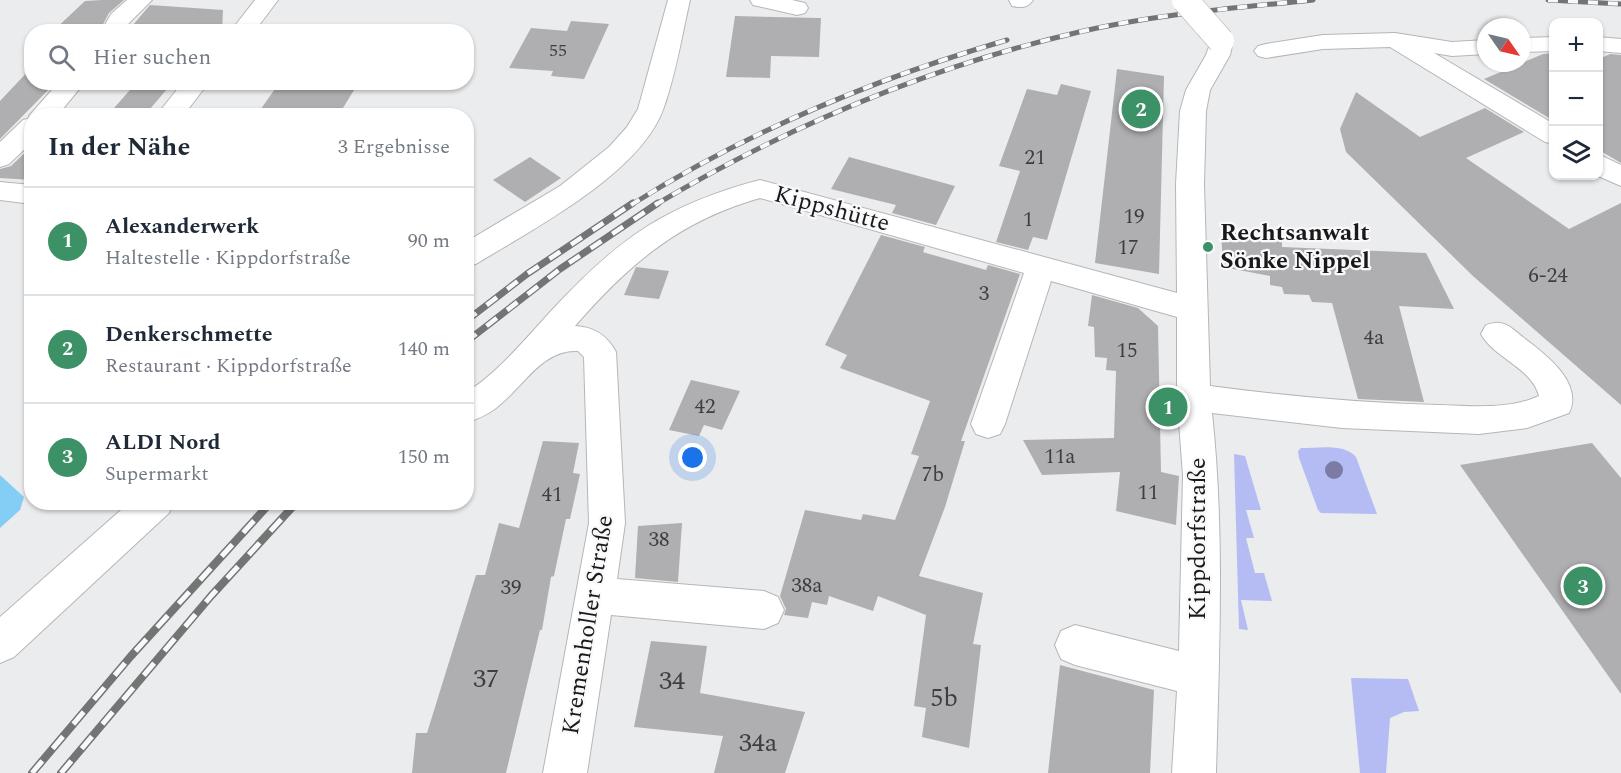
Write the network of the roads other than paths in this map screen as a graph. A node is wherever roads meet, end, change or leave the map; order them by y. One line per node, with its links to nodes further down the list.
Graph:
1 (141, 0): 7 (street)
2 (267, 0): 8 (street)
3 (679, 0): 27 (street)
4 (761, 0): 6 (street)
5 (1185, 0): 29 (street, Kippdorfstraße, bridge)
6 (797, 8)
7 (117, 24)
8 (248, 24)
9 (1395, 40): 14 (street); 15 (street); 20 (street)
10 (1549, 44): 12 (street)
11 (1603, 44): 13 (street)
12 (1531, 45)
13 (1621, 46)
14 (1477, 48)
15 (1266, 51)
16 (66, 90): 18 (street)
17 (190, 90): 19 (street)
18 (49, 108)
19 (176, 108)
20 (1549, 133)
21 (24, 134): 22 (street)
22 (0, 158)
23 (1603, 166): 24 (street)
24 (1621, 177)
25 (0, 191): 26 (street)
26 (24, 194)
27 (474, 251)
28 (1040, 269): 29 (street, Kippshütte); 31 (street, Kippshütte); 34 (street)
29 (1191, 309): 32 (street, Kippdorfstraße)
30 (1497, 334): 32 (street)
31 (532, 353): 33 (street, Kremenholler Straße); 36 (street, Kremenholler Straße)
32 (1194, 397): 40 (street, Kippdorfstraße)
33 (474, 404)
34 (988, 424)
35 (147, 510): 38 (street)
36 (595, 595): 37 (street); 41 (street, Kremenholler Straße)
37 (764, 610)
38 (0, 643)
39 (1075, 645): 40 (street)
40 (1196, 676): 42 (street, Kippdorfstraße)
41 (565, 773)
42 (1194, 773)

